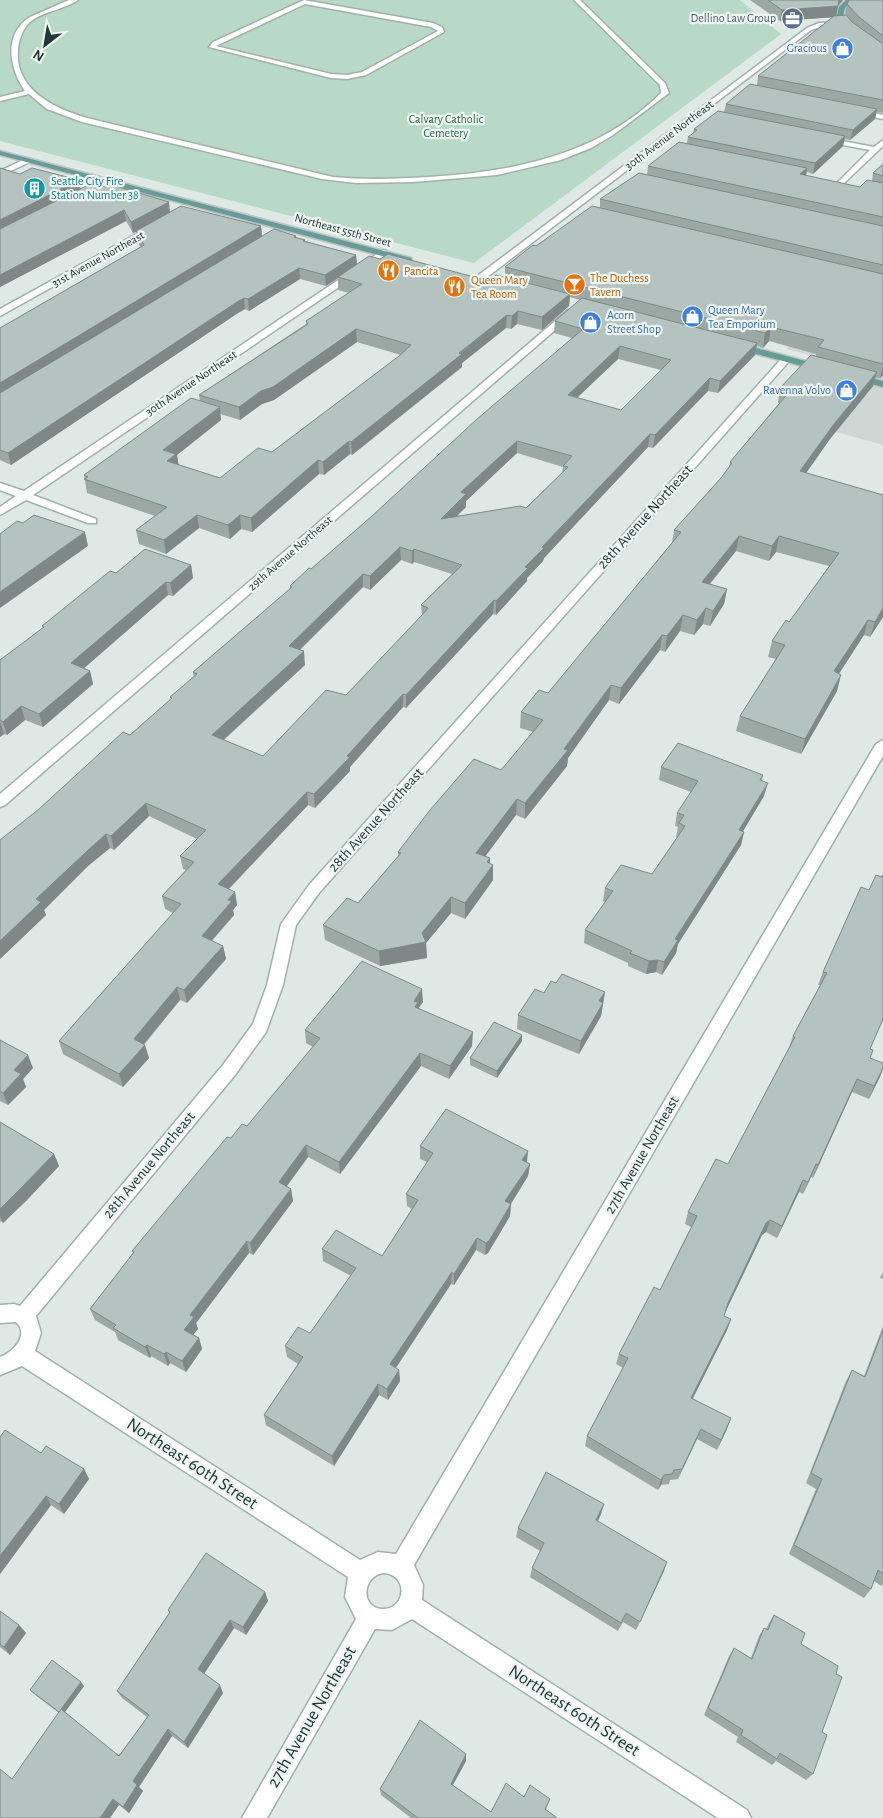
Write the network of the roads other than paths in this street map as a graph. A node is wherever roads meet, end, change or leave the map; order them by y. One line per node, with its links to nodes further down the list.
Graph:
1 (75, 0): 9 (street)
2 (577, 0): 9 (street)
3 (848, 0): 5 (main road)
4 (304, 1): 4 (street)
5 (844, 23): 6 (main road); 7 (street, 30th Avenue Northeast)
6 (883, 55)
7 (733, 87): 8 (street); 12 (street, 30th Avenue Northeast)
8 (745, 90)
9 (28, 92): 10 (street)
10 (0, 99)
11 (846, 110): 14 (street)
12 (698, 113): 13 (street); 17 (street, 30th Avenue Northeast)
13 (708, 115)
14 (883, 117)
15 (813, 136): 19 (street)
16 (883, 142): 19 (street)
17 (656, 145): 18 (street); 23 (street, 30th Avenue Northeast)
18 (670, 148)
19 (875, 149): 27 (street)
20 (0, 153): 21 (main road, Northeast 55th Street)
21 (28, 161): 22 (street); 25 (main road, Northeast 55th Street)
22 (0, 174)
23 (614, 176): 24 (street); 31 (street, 30th Avenue Northeast)
24 (626, 179)
25 (109, 182): 29 (street); 30 (main road, Northeast 55th Street)
26 (831, 182): 27 (street)
27 (841, 184): 28 (street)
28 (850, 186)
29 (97, 188)
30 (197, 204): 32 (street); 35 (main road, Northeast 55th Street)
31 (570, 210): 33 (street); 39 (street, 30th Avenue Northeast)
32 (185, 211)
33 (586, 214)
34 (165, 222): 41 (street, 31st Avenue Northeast)
35 (286, 228): 36 (street); 37 (main road, Northeast 55th Street)
36 (275, 235)
37 (383, 254): 38 (main road, Northeast 55th Street); 48 (street, 30th Avenue Northeast)
38 (414, 262)
39 (479, 279)
40 (575, 304): 52 (street, 29th Avenue Northeast)
41 (0, 314)
42 (729, 344): 43 (main road)
43 (786, 359): 44 (main road); 54 (street, 28th Avenue Northeast)
44 (830, 370)
45 (848, 375): 46 (main road)
46 (883, 384)
47 (0, 486): 48 (street)
48 (24, 496): 49 (street, 30th Avenue Northeast); 50 (street)
49 (0, 512)
50 (92, 521)
51 (883, 744): 57 (street, 27th Avenue Northeast)
52 (0, 802)
53 (0, 1314): 54 (street)
54 (23, 1316): 55 (street)
55 (23, 1355): 56 (street); 58 (street, Northeast 60th Street)
56 (0, 1366)
57 (401, 1566): 58 (street); 59 (street)
58 (362, 1574): 60 (street)
59 (408, 1604): 60 (street); 62 (street, Northeast 60th Street)
60 (370, 1616): 61 (street, 27th Avenue Northeast)
61 (254, 1818)
62 (739, 1818)

